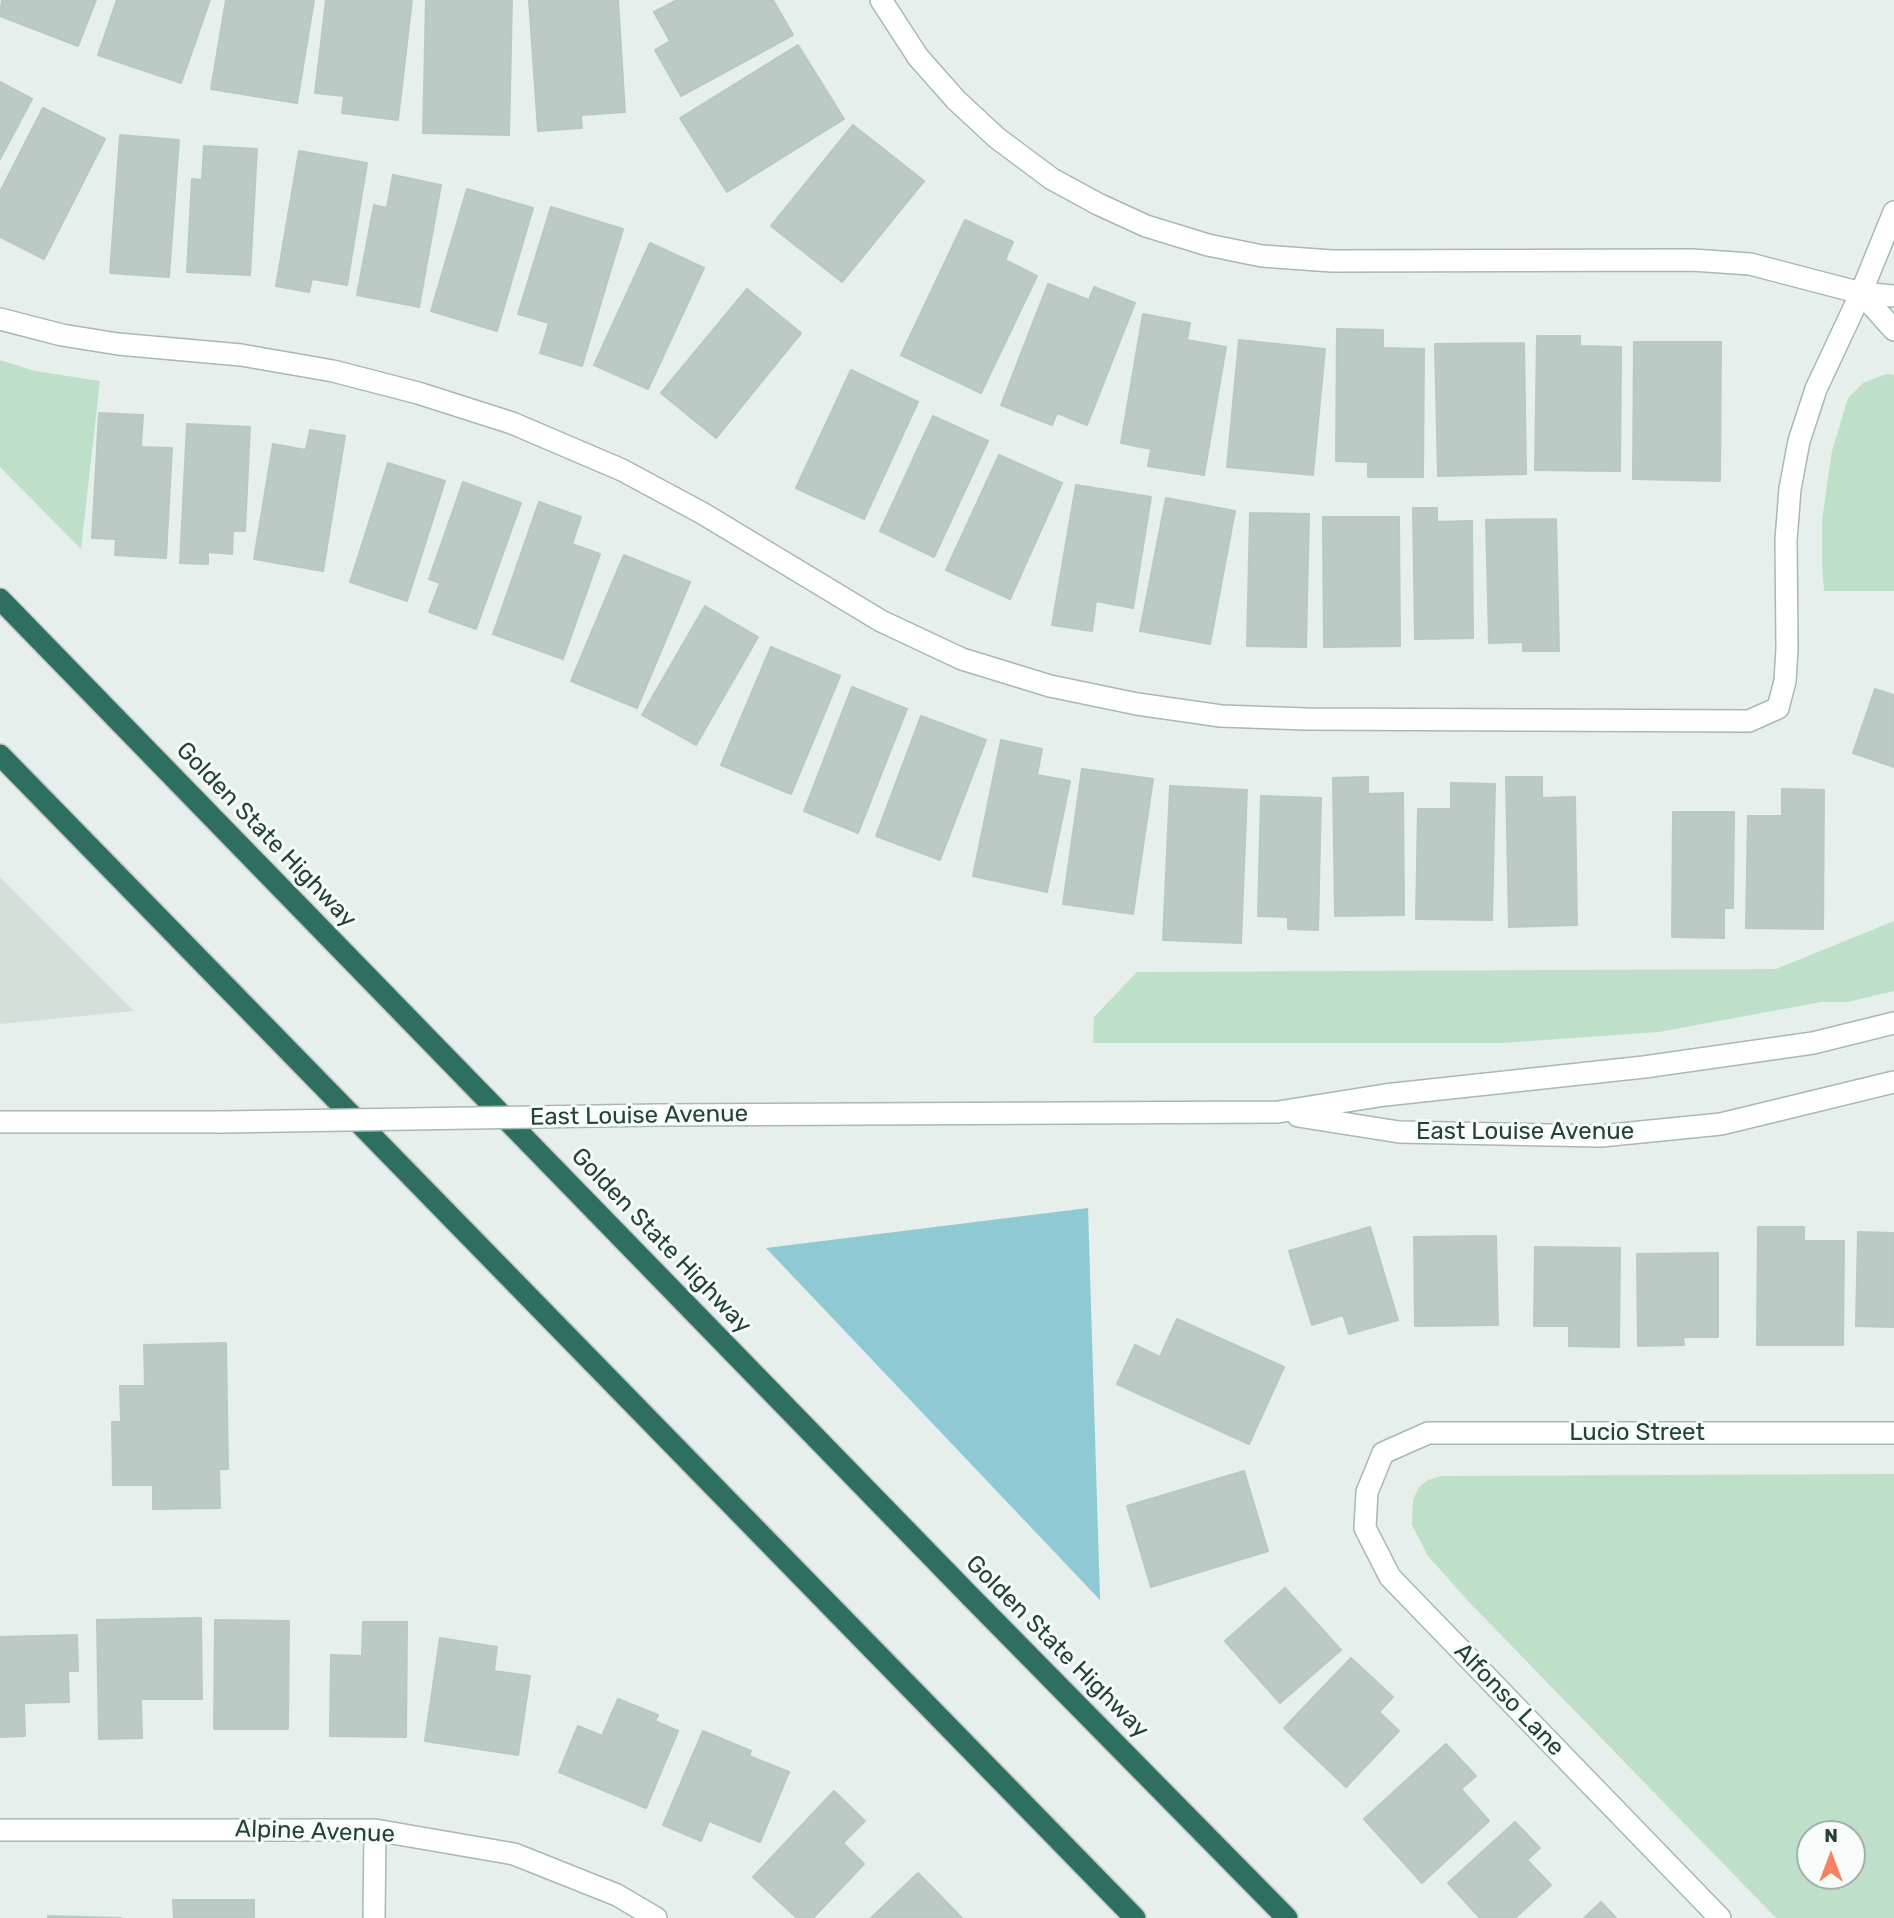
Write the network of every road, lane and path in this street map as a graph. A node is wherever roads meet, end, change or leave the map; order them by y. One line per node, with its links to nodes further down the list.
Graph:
1 (881, 0): 3 (street)
2 (1894, 212): 3 (street)
3 (1861, 293): 4 (street); 5 (street); 6 (street)
4 (1894, 296)
5 (0, 319)
6 (1894, 330)
7 (0, 599): 20 (highway, Golden State Highway)
8 (0, 755): 19 (highway)
9 (1894, 1023): 11 (street, East Louise Avenue)
10 (1894, 1082): 11 (street, East Louise Avenue)
11 (1278, 1112): 12 (street, East Louise Avenue, bridge)
12 (0, 1122)
13 (1894, 1433): 14 (street, Lucio Street)
14 (1383, 1454): 21 (street, Alfonso Lane)
15 (0, 1830): 16 (street, Alpine Avenue)
16 (375, 1830): 17 (street); 18 (street, Alpine Avenue)
17 (374, 1918)
18 (656, 1918)
19 (1135, 1918)
20 (1287, 1918)
21 (1720, 1918)

